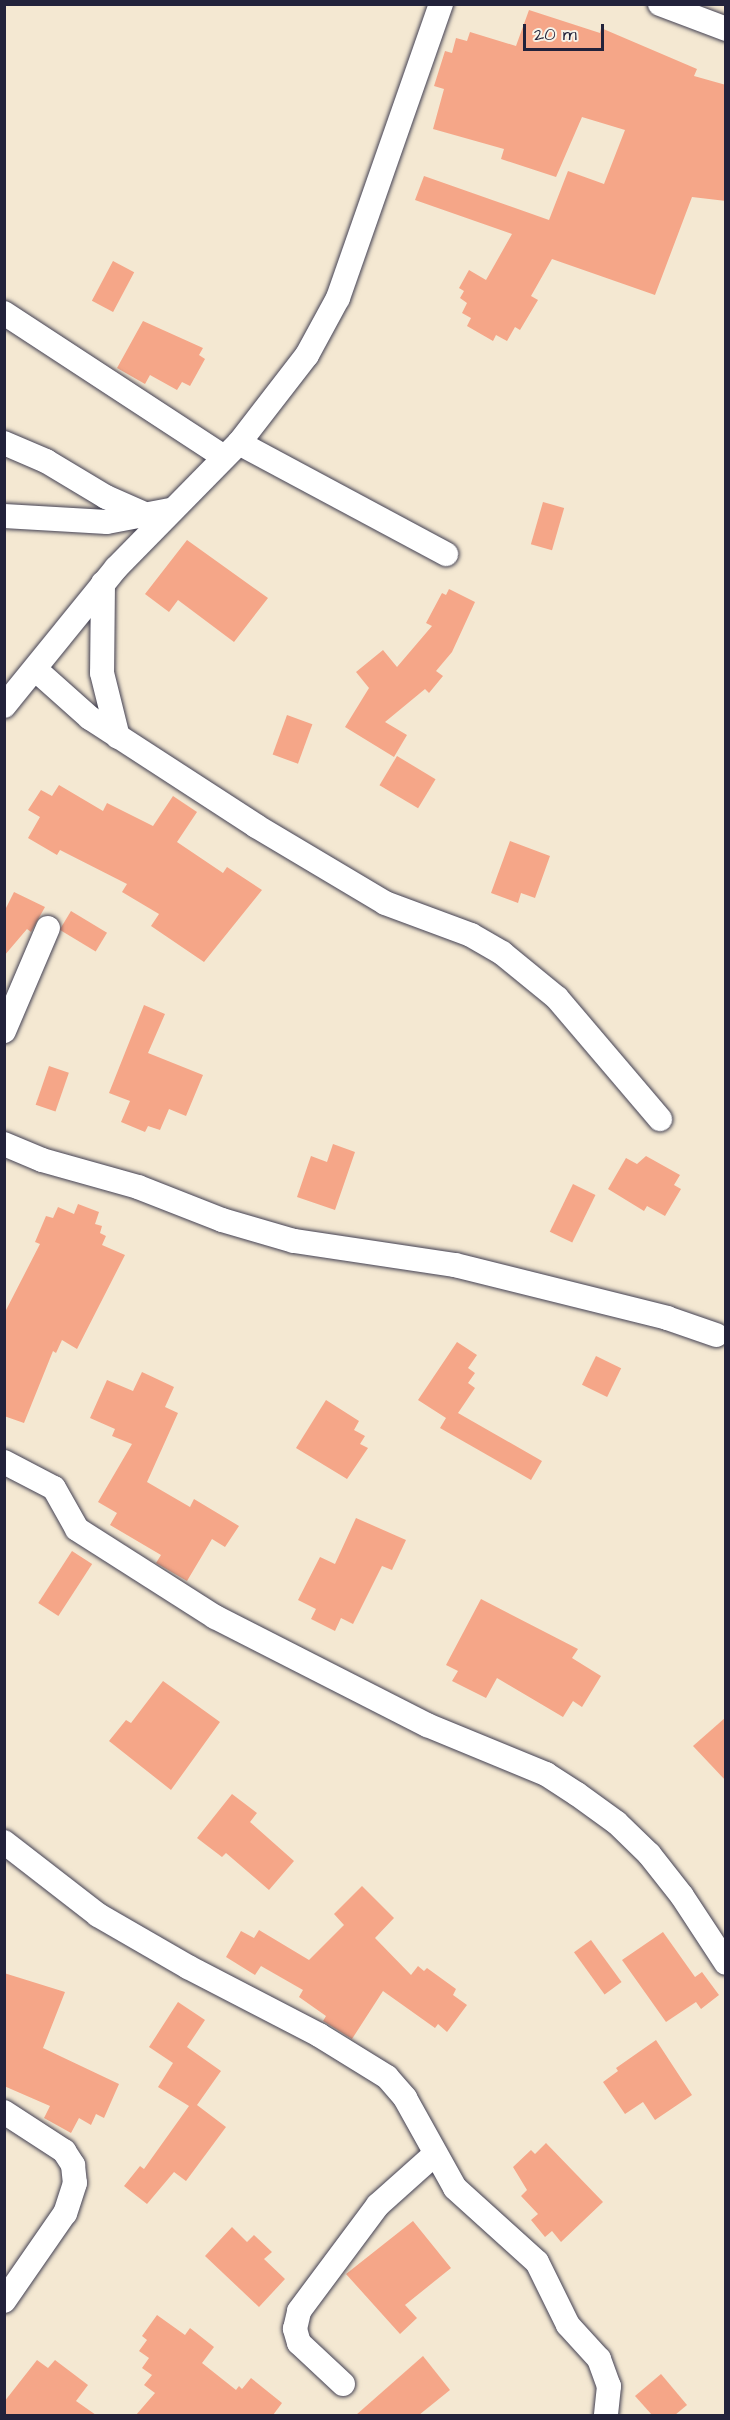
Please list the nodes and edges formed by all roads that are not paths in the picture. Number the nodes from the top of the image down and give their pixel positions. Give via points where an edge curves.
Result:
1 (441, 4) edge
2 (660, 4) edge
3 (726, 29) edge
4 (4, 313) edge
5 (4, 443) edge
6 (231, 450) junction
7 (159, 513) junction
8 (4, 516) edge
9 (446, 554) dead end
10 (103, 584) junction
11 (35, 669) junction
12 (4, 706) edge
13 (118, 737) junction
14 (48, 927) dead end
15 (4, 1031) edge
16 (660, 1119) dead end
17 (4, 1144) edge
18 (716, 1335) dead end
19 (4, 1462) edge
20 (4, 1842) edge
21 (726, 1963) edge
22 (4, 2112) edge
23 (435, 2154) junction
24 (4, 2301) edge
25 (343, 2384) dead end
26 (606, 2415) edge

1 - 6 street via 338,297 307,355
2 - 3 street
4 - 6 street
5 - 7 street
6 - 7 street
6 - 9 street
7 - 8 street via 69,522
7 - 10 street
10 - 11 street
10 - 13 street via 102,673
11 - 12 street
11 - 13 street via 90,718
13 - 16 street via 385,903 471,935 502,953 557,998
14 - 15 street
17 - 18 street via 42,1160 138,1187 222,1220 294,1241 455,1265 667,1318
19 - 21 street via 61,1494 69,1521 77,1529 215,1617 427,1725 546,1774 577,1794 649,1854
20 - 23 street via 98,1914 188,1967 319,2035 387,2077 405,2098
22 - 24 street via 64,2151 73,2165 75,2183 65,2213
23 - 25 street via 378,2205 299,2311 295,2329 299,2343
23 - 26 street via 470,2206 537,2262 568,2325 599,2359 609,2386

